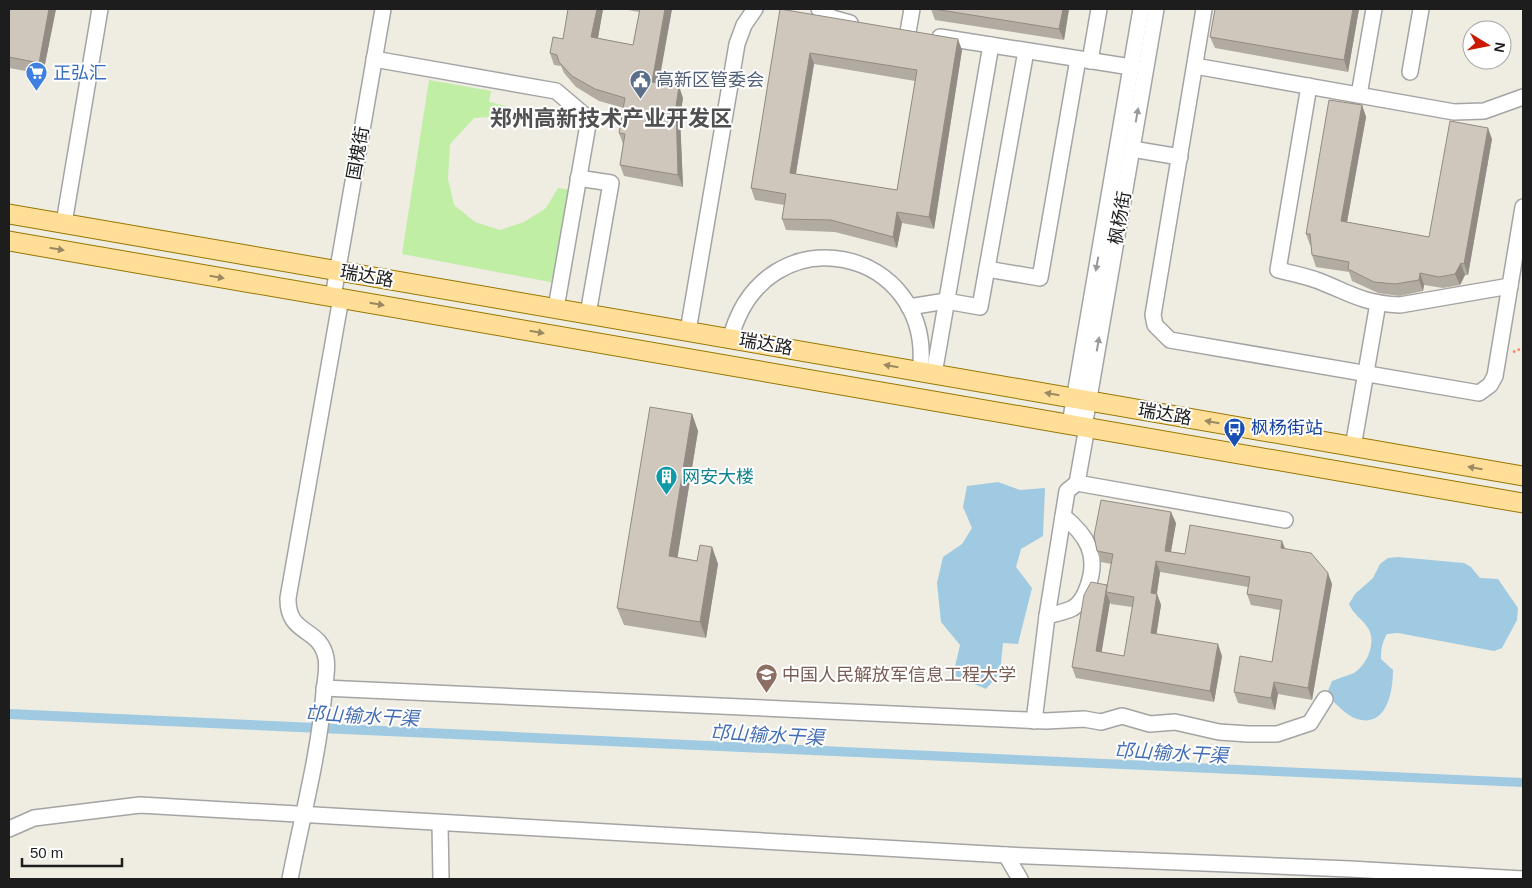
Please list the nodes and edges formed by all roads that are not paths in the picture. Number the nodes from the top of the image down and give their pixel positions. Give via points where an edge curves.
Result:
1 (100, 9) edge
2 (383, 9) edge
3 (755, 9) edge
4 (819, 9) edge
5 (912, 9) edge
6 (1099, 9) edge
7 (1141, 9) edge
8 (1156, 9) edge
9 (1204, 9) edge
10 (1374, 9) edge
11 (1421, 9) edge
12 (864, 26) edge
13 (891, 30) edge
14 (908, 32) junction
15 (991, 45) junction
16 (1026, 51) junction
17 (374, 59) junction
18 (1084, 60) junction
19 (1195, 66) junction
20 (1131, 67) junction
21 (1410, 72) dead end
22 (1309, 86) junction
23 (1358, 95) junction
24 (1523, 97) edge
25 (1132, 149) junction
26 (1180, 157) junction
27 (578, 178) junction
28 (1523, 207) edge
29 (9, 214) edge
30 (64, 223) junction
31 (9, 241) edge
32 (987, 269) junction
33 (338, 270) junction
34 (1510, 286) junction
35 (337, 297) junction
36 (946, 301) junction
37 (1378, 303) junction
38 (909, 307) junction
39 (556, 308) junction
40 (588, 314) junction
41 (688, 331) junction
42 (730, 339) junction
43 (924, 373) junction
44 (1366, 374) junction
45 (1081, 399) junction
46 (1080, 426) junction
47 (1353, 447) junction
48 (1523, 476) edge
49 (1077, 483) junction
50 (1523, 503) edge
51 (1063, 516) junction
52 (1285, 520) dead end
53 (1047, 616) junction
54 (324, 688) junction
55 (1325, 699) dead end
56 (1034, 721) junction
57 (303, 816) junction
58 (440, 824) junction
59 (9, 829) edge
60 (1006, 855) junction
61 (1350, 874) edge
62 (290, 879) edge
63 (441, 879) edge
64 (1020, 879) edge
65 (1523, 879) edge

1 - 30 street
2 - 17 street, 国槐街
3 - 41 street via 744,25 735,53
4 - 12 street via 832,18
5 - 14 street
6 - 18 street
7 - 20 street, 枫杨街
25 -> 8 street, 枫杨街
9 - 19 street
10 - 23 street
11 - 21 street
13 - 14 street
14 - 15 street
15 - 16 street
15 - 36 street
16 - 18 street
16 - 32 street
17 - 27 street via 556,91 589,119
17 - 33 street, 国槐街
18 - 20 street
18 - 32 street via 1040,278
19 - 22 street
19 - 26 street
20 -> 45 street, 枫杨街
22 - 23 street
22 - 37 street via 1278,270 1311,278 1360,299
23 - 24 street via 1470,113
25 - 26 street
45 -> 25 street, 枫杨街
26 - 44 street via 1153,314 1162,334 1170,340
27 - 39 street
27 - 40 street via 611,183
28 - 34 street
29 - 30 main road, 瑞达路
30 - 33 main road, 瑞达路
31 -> 35 main road, 瑞达路
32 - 36 street via 980,307
33 - 35 street, 国槐街
33 - 39 main road, 瑞达路
34 - 37 street via 1400,305
34 - 44 street via 1495,376 1479,394
35 -> 46 main road, 瑞达路
35 - 54 street, 国槐街 via 288,598 288,612 294,623 320,642 327,658
36 - 38 street
36 - 43 street
37 - 44 street
38 - 42 street via 885,279 862,265 834,258 806,260 779,270 756,287 739,311
38 - 43 street via 921,343
39 - 40 main road, 瑞达路
40 - 41 main road, 瑞达路
41 - 42 main road, 瑞达路
43 -> 42 main road, 瑞达路
45 -> 43 main road, 瑞达路
44 - 47 street
45 - 46 street, 枫杨街
47 -> 45 main road, 瑞达路
46 - 49 street, 枫杨街
46 - 50 main road, 瑞达路
48 -> 47 main road, 瑞达路
49 - 51 street via 1067,491
49 - 52 street
51 - 53 street
51 - 53 street via 1076,526 1088,544 1093,564 1091,577 1081,601 1072,608
53 - 56 street
54 - 56 street
54 - 57 street, 国槐街 via 323,710
55 - 56 street via 1310,723 1277,734 1219,732 1175,722 1150,724 1122,716 1101,722 1084,719
57 - 58 street
57 - 59 street via 140,805 34,818
57 - 62 street, 国槐街
58 - 60 street
58 - 63 street
60 - 61 street
60 - 64 street
61 - 65 street

